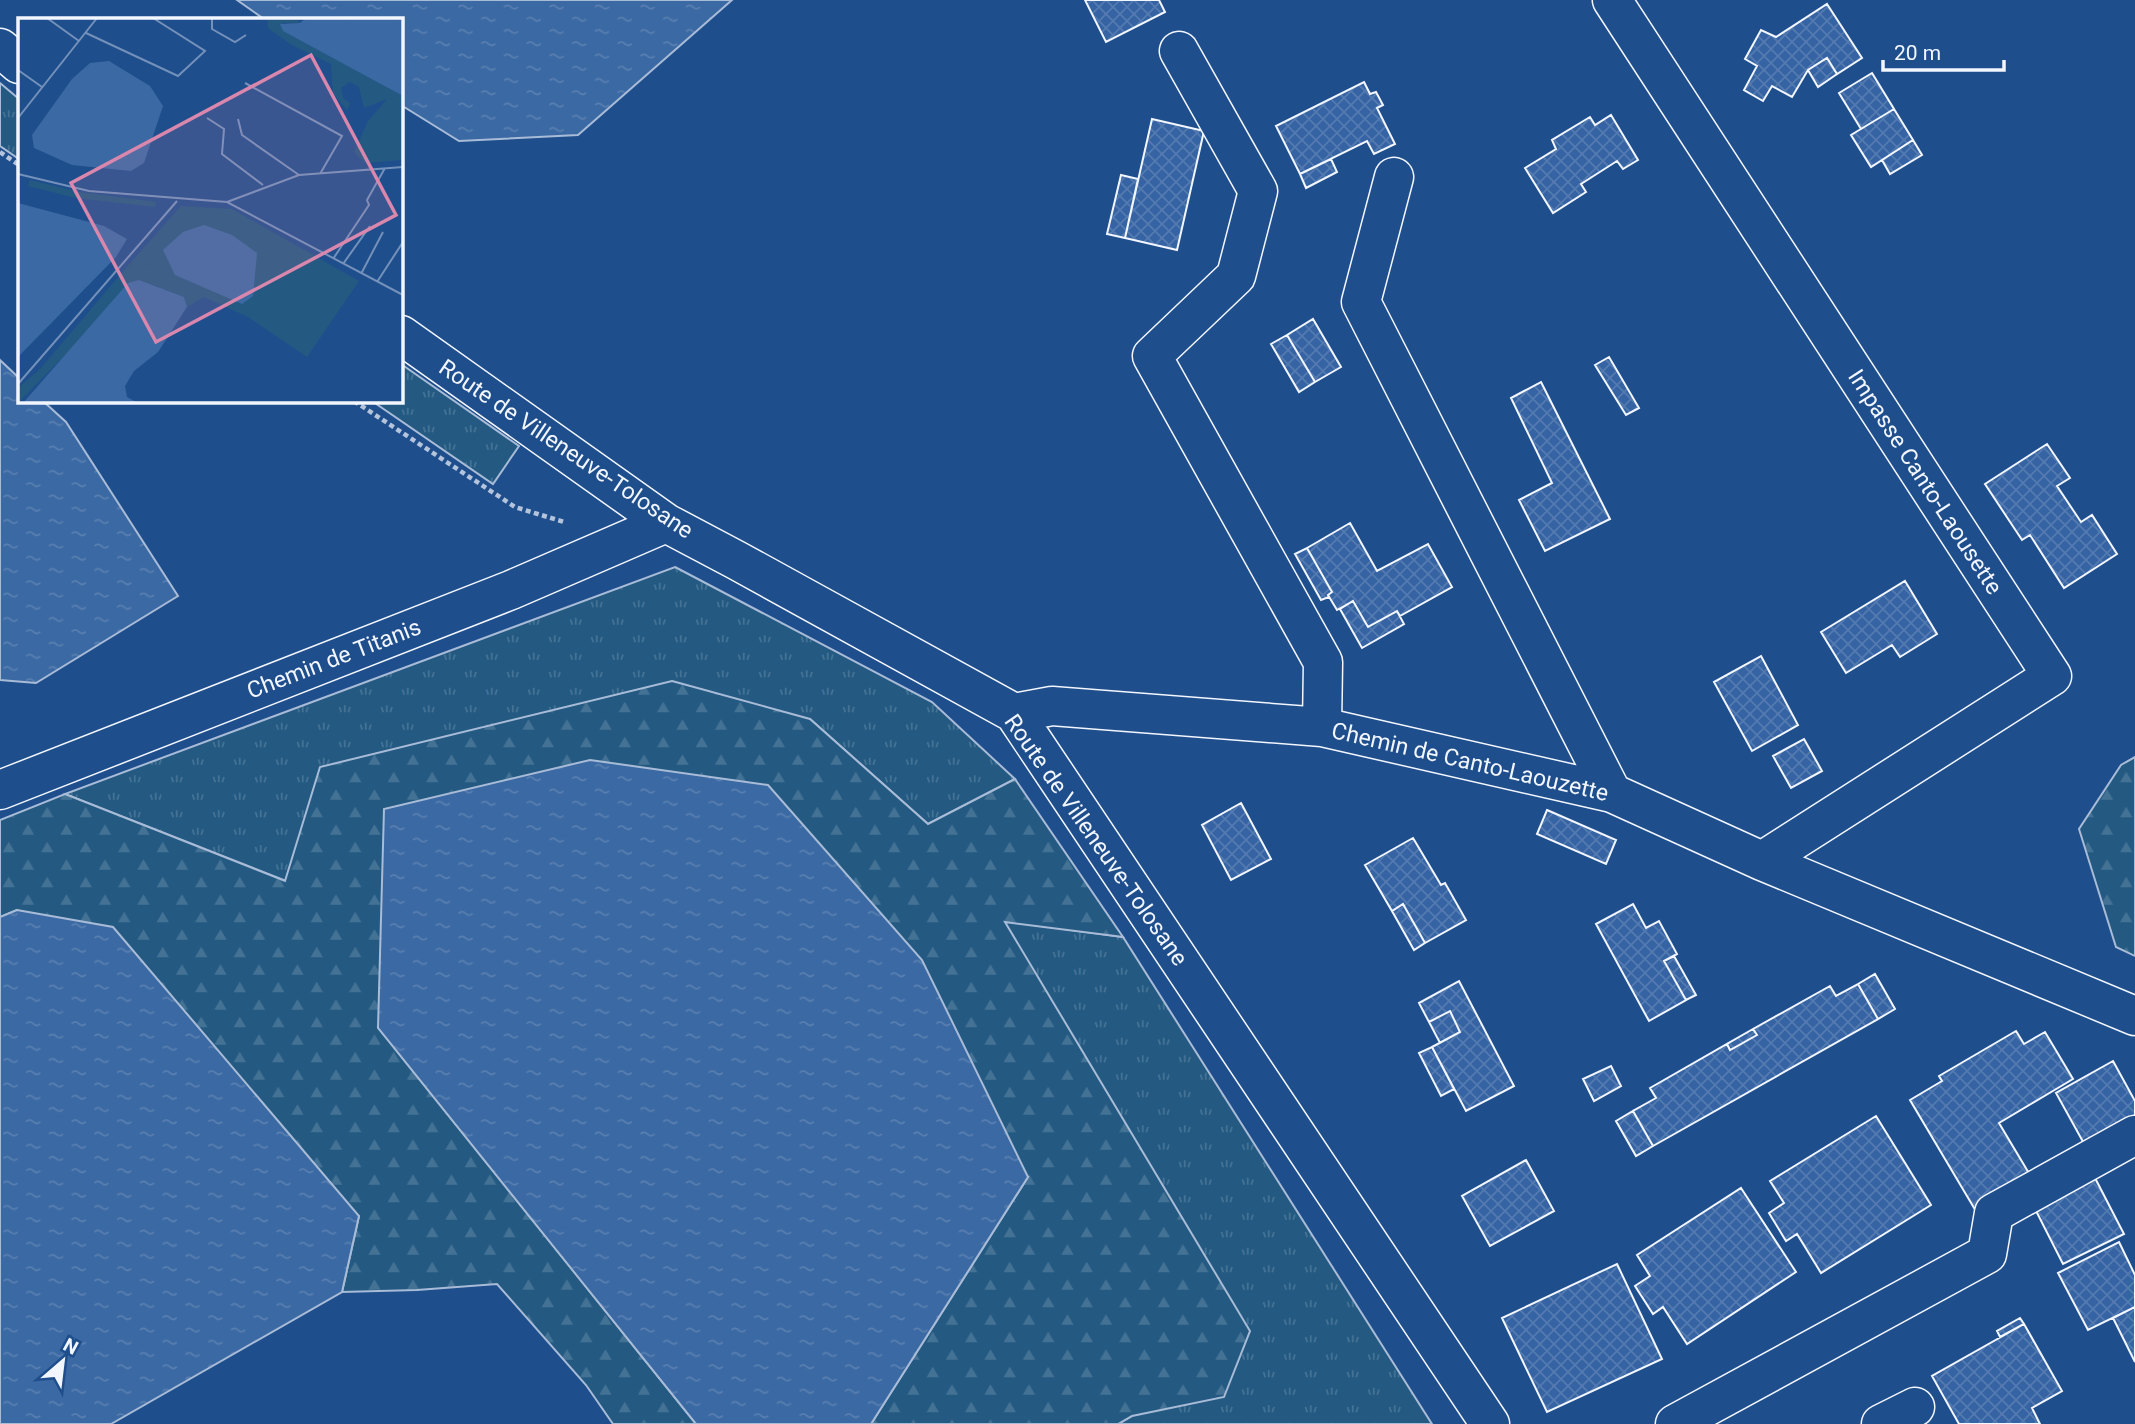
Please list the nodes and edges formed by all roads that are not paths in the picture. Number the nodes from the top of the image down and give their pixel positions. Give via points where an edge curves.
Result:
1 (1612, 0) edge
2 (0, 48) edge
3 (1179, 51) dead end
4 (18, 63) edge
5 (1394, 177) dead end
6 (402, 336) edge
7 (666, 523) junction
8 (1014, 713) junction
9 (1322, 727) junction
10 (0, 790) edge
11 (1612, 793) junction
12 (1762, 861) junction
13 (2135, 1016) edge
14 (2135, 1135) edge
15 (1914, 1408) dead end
16 (1490, 1424) edge
17 (1675, 1424) edge
18 (1881, 1424) edge

1 - 12 street, Impasse Canto-Laousette via 2052,677
2 - 4 street
3 - 9 street via 1258,191 1236,276 1152,356 1322,662
5 - 11 street via 1361,302
6 - 7 street, Route de Villeneuve-Tolosane
7 - 8 street, Route de Villeneuve-Tolosane
7 - 10 street, Chemin de Titanis via 511,590
8 - 9 street, Chemin de Canto-Laouzette via 1052,706
8 - 16 street, Route de Villeneuve-Tolosane
9 - 11 street, Chemin de Canto-Laouzette
11 - 12 street, Chemin de Canto-Laouzette
12 - 13 street, Chemin de Canto-Laouzette
14 - 17 street via 1994,1213 1987,1254
15 - 18 street

